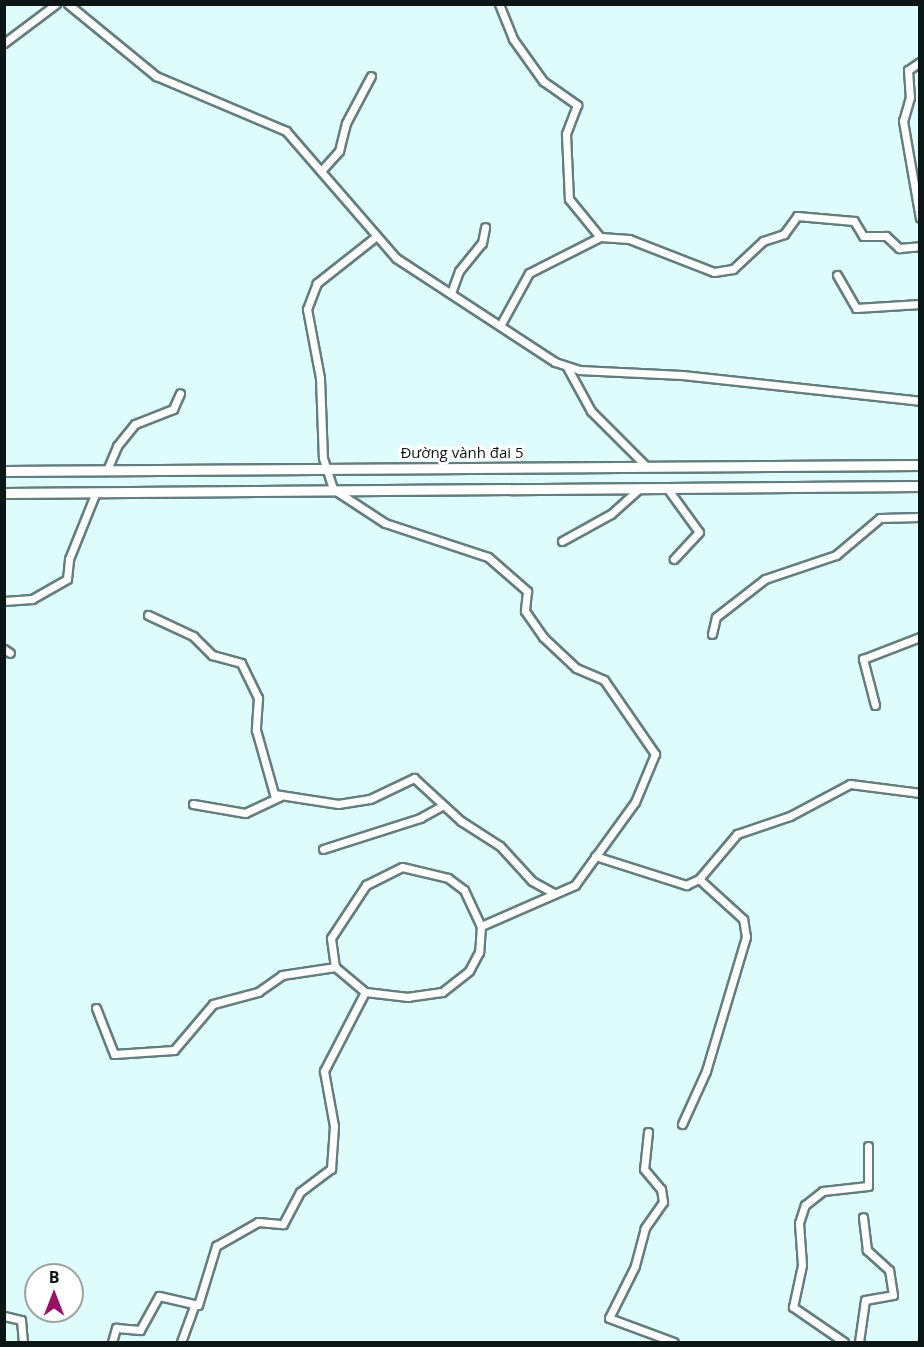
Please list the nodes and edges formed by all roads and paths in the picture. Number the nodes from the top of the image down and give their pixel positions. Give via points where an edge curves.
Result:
1 (56, 4) edge
2 (68, 4) edge
3 (499, 4) edge
4 (4, 43) edge
5 (920, 62) edge
6 (371, 76) dead end
7 (321, 171) junction
8 (920, 218) edge
9 (485, 227) dead end
10 (600, 237) junction
11 (374, 238) junction
12 (920, 246) edge
13 (837, 275) dead end
14 (451, 293) junction
15 (920, 304) edge
16 (501, 324) junction
17 (567, 367) junction
18 (180, 393) dead end
19 (920, 401) edge
20 (920, 465) edge
21 (647, 466) junction
22 (326, 469) junction
23 (107, 470) junction
24 (4, 471) edge
25 (920, 486) edge
26 (667, 488) junction
27 (639, 489) junction
28 (335, 491) junction
29 (96, 492) junction
30 (4, 493) edge
31 (920, 517) edge
32 (562, 541) dead end
33 (674, 559) dead end
34 (4, 601) edge
35 (148, 615) dead end
36 (712, 634) dead end
37 (920, 637) edge
38 (875, 705) dead end
39 (920, 794) edge
40 (280, 797) junction
41 (194, 804) dead end
42 (443, 805) junction
43 (322, 849) dead end
44 (595, 856) junction
45 (699, 879) junction
46 (555, 894) junction
47 (481, 926) junction
48 (334, 967) junction
49 (365, 992) junction
50 (96, 1008) dead end
51 (682, 1124) dead end
52 (648, 1132) dead end
53 (868, 1146) dead end
54 (863, 1217) dead end
55 (194, 1307) junction
56 (4, 1316) edge
57 (23, 1342) edge
58 (112, 1342) edge
59 (181, 1342) edge
60 (674, 1342) edge
61 (844, 1342) edge
62 (860, 1342) edge

1 - 4 street
2 - 7 street via 156,76 286,131
3 - 10 street via 513,39 543,81 577,105 566,134 569,199
5 - 8 street via 908,70 910,97 903,121
6 - 7 street via 346,123 339,151
7 - 11 street
9 - 14 street via 482,243 459,271
10 - 12 street via 629,238 714,272 734,269 763,241 784,234 797,216 854,221 863,236 886,236 899,248
10 - 16 street via 529,273
11 - 14 street
11 - 22 street via 317,283 307,309 320,378
13 - 15 street via 856,308
14 - 16 street
16 - 17 street
17 - 19 street
17 - 21 street via 591,411
18 - 23 street via 173,410 135,424 117,446
20 - 21 main road, Đường vành đai 5
21 - 22 main road, Đường vành đai 5
22 - 23 main road, Đường vành đai 5
22 - 28 street
23 - 24 main road, Đường vành đai 5
25 - 26 main road
26 - 27 main road
26 - 33 street via 699,532
27 - 28 main road
27 - 32 street via 611,514
28 - 29 main road
28 - 44 street via 385,523 488,556 527,591 525,611 546,640 576,668 604,680 634,717 655,759 635,802
29 - 30 main road
29 - 34 street via 69,559 67,579 32,599
31 - 36 street via 880,518 830,558 765,579 716,617
35 - 40 street via 193,636 212,655 241,663 258,698 256,730 262,762
37 - 38 street via 863,659
39 - 45 street via 850,784 790,816 737,834
40 - 41 street via 245,813
40 - 42 street via 338,804 370,799 414,778
42 - 43 street via 420,819
42 - 46 street
44 - 45 street via 677,884
44 - 46 street via 575,885
45 - 51 street via 743,919 746,937 706,1071
46 - 47 street
47 - 48 street via 456,883 402,867 366,885 337,923 331,938
47 - 49 street via 476,963 442,992 408,997
48 - 49 street
48 - 50 street via 282,975 258,992 213,1004 180,1047 163,1052 114,1054
49 - 55 street via 324,1071 334,1126 331,1169 300,1192 283,1224 258,1222 216,1246 204,1292
52 - 60 street via 644,1169 661,1189 663,1202 645,1228 609,1318
53 - 61 street via 868,1185 823,1191 805,1205 799,1223 802,1261 793,1307
54 - 62 street via 867,1250 889,1270 893,1295 865,1300
55 - 58 street via 159,1296 140,1330 116,1328
55 - 59 street
56 - 57 street via 21,1320

